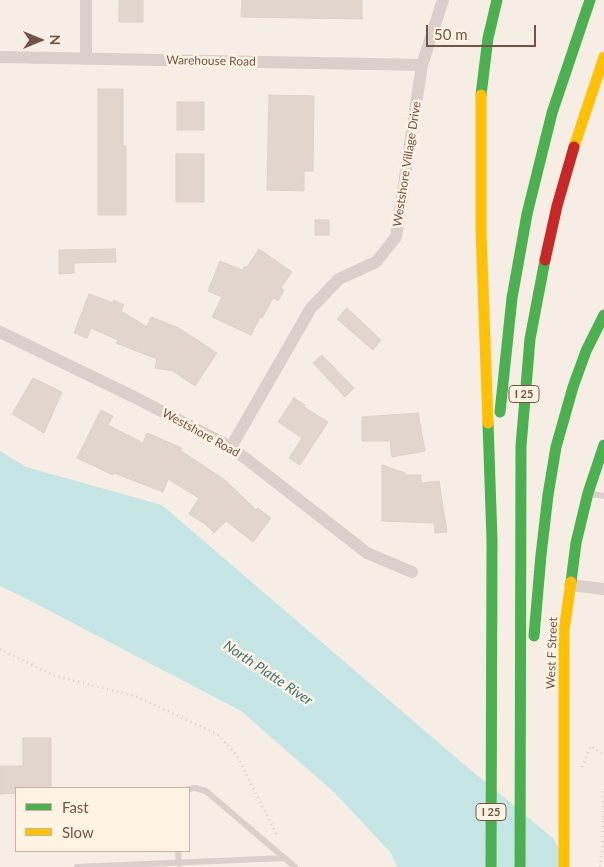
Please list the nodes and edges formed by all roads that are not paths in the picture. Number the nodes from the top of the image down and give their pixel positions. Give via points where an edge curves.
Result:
1 (86, 0) edge
2 (443, 0) edge
3 (498, 0) edge
4 (590, 0) edge
5 (604, 56) edge
6 (0, 57) edge
7 (86, 58) junction
8 (422, 65) junction
9 (604, 315) edge
10 (0, 332) edge
11 (604, 445) edge
12 (231, 447) junction
13 (588, 494) junction
14 (604, 496) edge
15 (492, 540) junction
16 (412, 572) dead end
17 (570, 585) junction
18 (604, 589) edge
19 (521, 742) junction
20 (190, 788) edge
21 (178, 852) edge
22 (285, 858) junction
23 (179, 864) junction
24 (233, 864) edge
25 (191, 865) edge
26 (76, 867) edge
27 (92, 867) edge
28 (295, 867) edge
29 (491, 867) edge
30 (520, 867) edge
31 (564, 867) edge

1 - 7 street
2 - 8 street, Westshore Village Drive
3 - 15 main road via 488,38 481,103 481,231
4 - 15 main road, I 25 via 552,113 523,233 501,396
5 - 19 main road, I 25 via 580,124 557,206 530,339 521,446
6 - 7 street, Warehouse Road
7 - 8 street, Warehouse Road
8 - 12 street, Westshore Village Drive via 396,238 376,262 339,279 311,308
9 - 19 main road via 586,351 556,447
10 - 12 street, Westshore Road
11 - 13 main road, West F Street
12 - 16 street, Westshore Road via 367,554
13 - 14 lane
13 - 17 main road, West F Street
15 - 29 main road, I 25
17 - 18 street
17 - 31 main road, West F Street via 564,631
19 - 30 main road, I 25
20 - 22 lane via 206,791
21 - 23 lane
22 - 24 lane
22 - 28 lane
23 - 25 lane
23 - 27 lane
24 - 25 lane
26 - 27 lane

